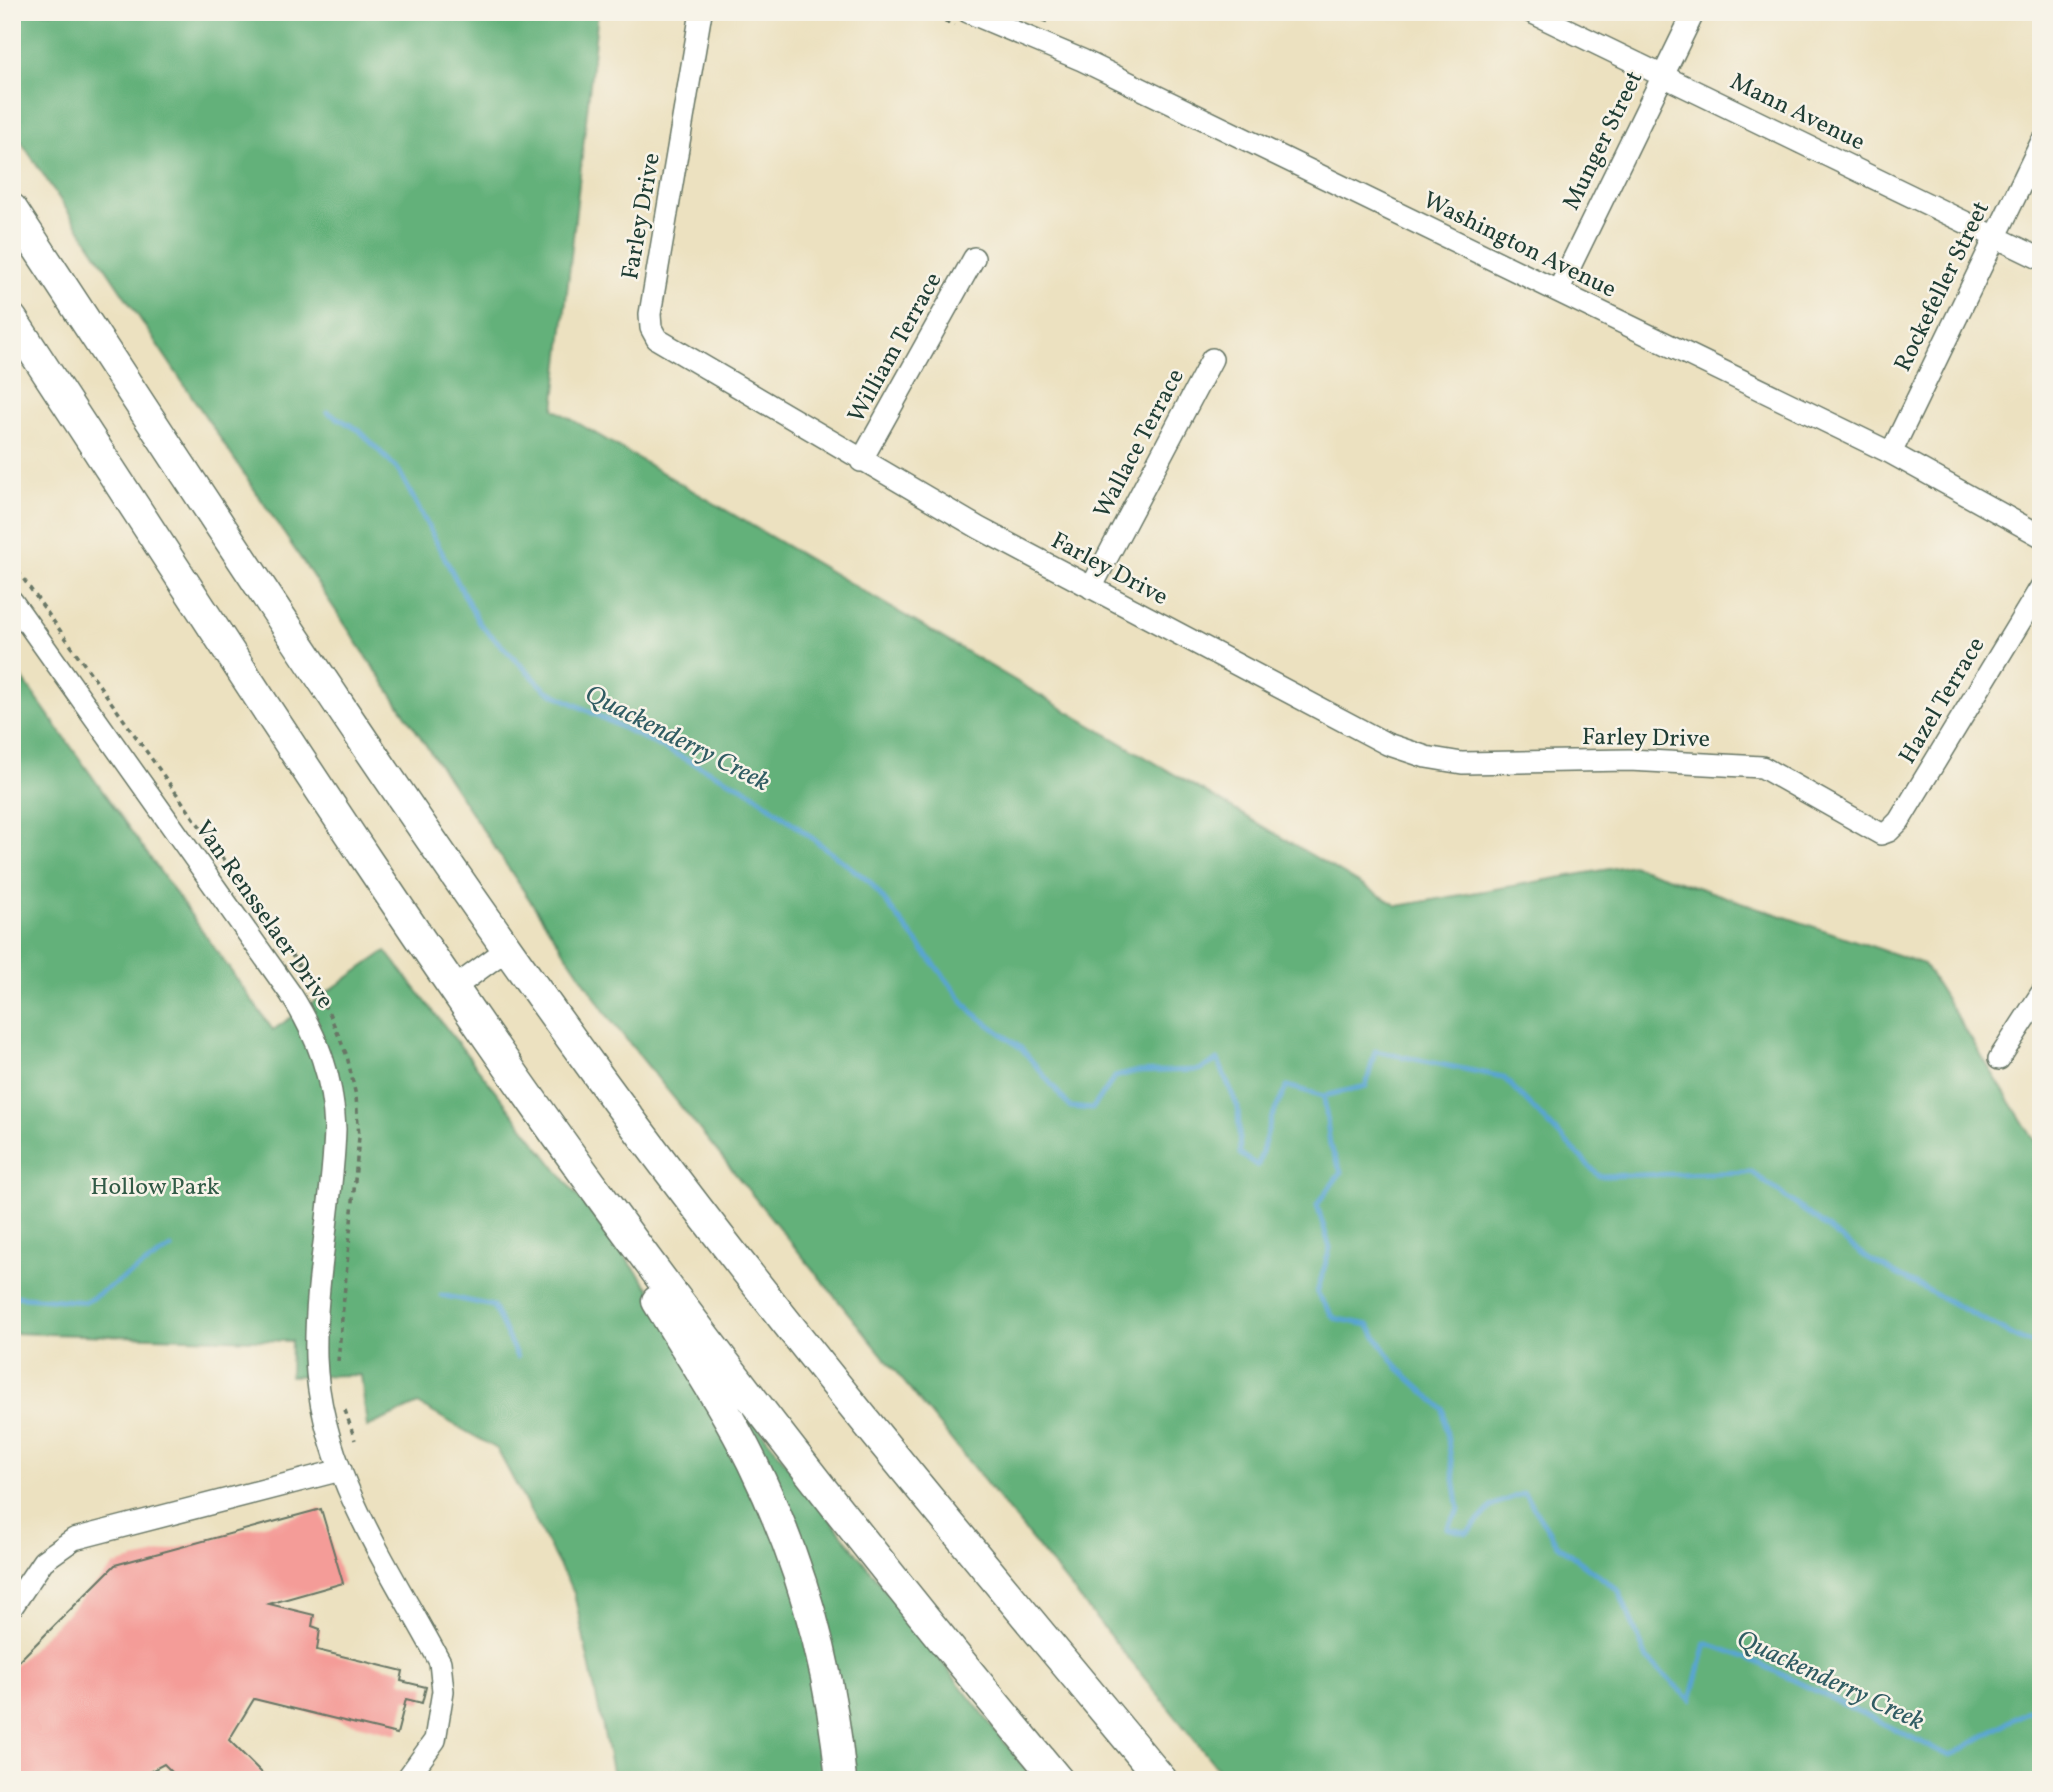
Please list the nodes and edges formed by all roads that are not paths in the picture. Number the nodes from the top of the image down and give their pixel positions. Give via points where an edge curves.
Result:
1 (701, 12) edge
2 (968, 12) edge
3 (1531, 12) edge
4 (1693, 12) edge
5 (1662, 75) junction
6 (2041, 143) edge
7 (12, 209) edge
8 (1994, 235) junction
9 (974, 258) dead end
10 (2041, 259) edge
11 (1558, 291) junction
12 (12, 319) edge
13 (1212, 359) dead end
14 (1891, 453) junction
15 (861, 461) junction
16 (2041, 536) edge
17 (2041, 587) edge
18 (1091, 588) junction
19 (12, 601) edge
20 (1881, 834) joint
21 (507, 949) junction
22 (455, 987) junction
23 (2041, 994) edge
24 (1999, 1059) dead end
25 (558, 1136) junction
26 (341, 1469) junction
27 (12, 1607) edge
28 (406, 1780) edge
29 (841, 1780) edge
30 (1058, 1780) edge
31 (1162, 1780) edge

1 - 15 street, Farley Drive via 650,314 652,328 657,339
2 - 11 street, Washington Avenue via 1082,60
3 - 5 street, Mann Avenue
4 - 5 street, Munger Street
5 - 8 street, Mann Avenue
5 - 11 street, Munger Street
6 - 8 street, Rockefeller Street
7 - 21 highway via 298,643
8 - 10 street, Mann Avenue
8 - 14 street, Rockefeller Street
9 - 15 street, William Terrace
11 - 14 street, Washington Avenue
12 - 22 highway
13 - 18 street, Wallace Terrace
14 - 16 street, Washington Avenue
15 - 18 street, Farley Drive
17 - 20 street, Hazel Terrace via 1899,821
18 - 20 street, Farley Drive via 1387,744 1426,757 1462,763 1629,760 1762,767
19 - 26 street, Van Rensselaer Drive via 290,993 323,1054 335,1129 316,1360 324,1415
21 - 22 street
21 - 31 highway via 780,1314
22 - 25 highway
23 - 24 street
25 - 29 highway via 728,1419 773,1506 796,1563 821,1649
25 - 30 highway via 852,1528
26 - 27 street via 74,1539 43,1561
26 - 28 street, Van Rensselaer Drive via 348,1492 440,1662 443,1691 435,1740

